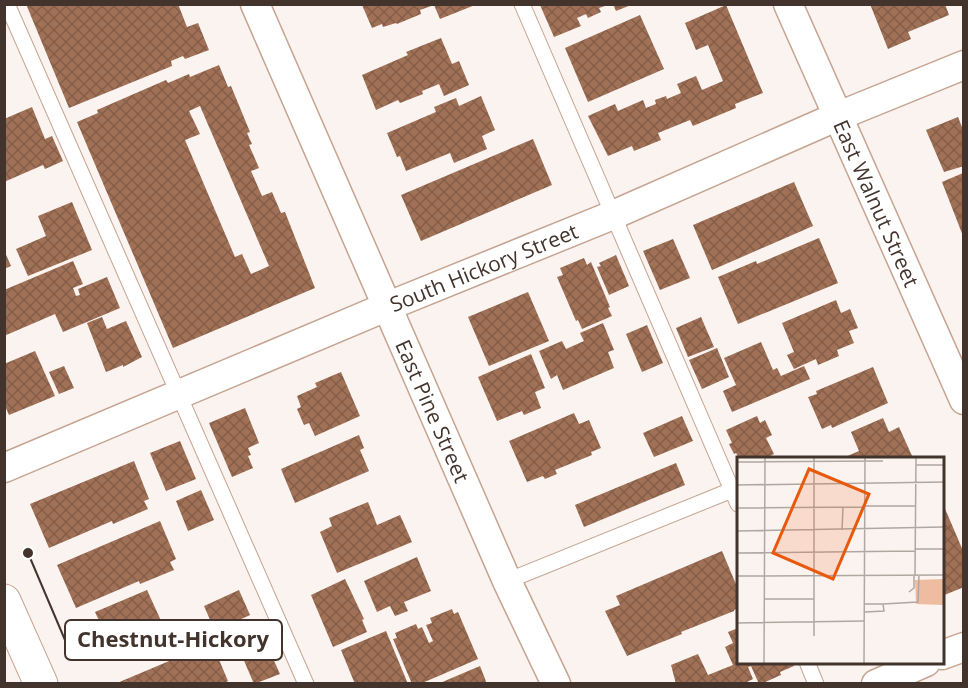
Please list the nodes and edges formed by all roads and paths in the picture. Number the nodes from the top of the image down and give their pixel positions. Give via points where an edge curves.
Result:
1 (7, 4) edge
2 (255, 4) edge
3 (522, 4) edge
4 (788, 4) edge
5 (963, 65) edge
6 (836, 117) junction
7 (613, 215) junction
8 (386, 307) junction
9 (179, 396) junction
10 (963, 400) edge
11 (4, 468) edge
12 (735, 497) edge
13 (507, 581) junction
14 (4, 601) edge
15 (963, 646) edge
16 (944, 654) edge
17 (807, 664) edge
18 (924, 664) edge
19 (41, 684) edge
20 (306, 684) edge
21 (556, 684) edge
22 (816, 684) edge
23 (876, 684) edge

1 - 9 lane
2 - 8 street, East Pine Street
3 - 7 lane
4 - 6 street, East Walnut Street
5 - 6 street, South Hickory Street
6 - 7 street, South Hickory Street
6 - 10 street, East Walnut Street
7 - 8 street, South Hickory Street
7 - 12 lane
8 - 9 street, South Hickory Street
8 - 13 street, East Pine Street
9 - 11 street, South Hickory Street
9 - 20 lane
12 - 13 lane
13 - 21 street, East Pine Street
14 - 19 street
15 - 16 street
17 - 22 lane
18 - 23 street

